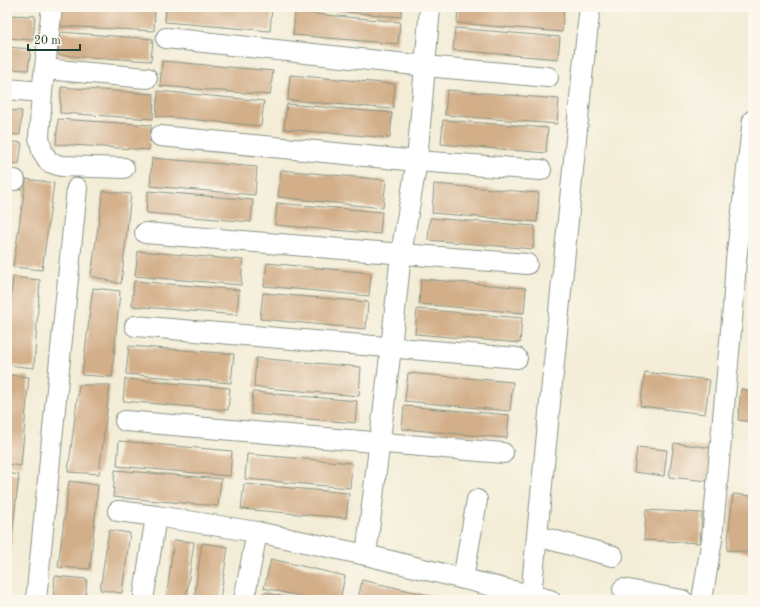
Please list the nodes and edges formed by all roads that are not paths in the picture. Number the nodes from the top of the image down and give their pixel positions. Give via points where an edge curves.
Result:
1 (52, 7) edge
2 (430, 7) edge
3 (590, 7) edge
4 (166, 38) dead end
5 (425, 66) junction
6 (45, 69) junction
7 (548, 77) dead end
8 (147, 78) dead end
9 (7, 89) edge
10 (42, 92) junction
11 (753, 120) edge
12 (160, 136) dead end
13 (417, 161) junction
14 (124, 168) dead end
15 (541, 170) dead end
16 (77, 188) dead end
17 (145, 233) dead end
18 (401, 254) junction
19 (745, 261) edge
20 (527, 264) dead end
21 (135, 326) dead end
22 (391, 348) junction
23 (516, 358) dead end
24 (125, 421) dead end
25 (380, 442) junction
26 (503, 452) dead end
27 (477, 500) dead end
28 (118, 511) dead end
29 (156, 516) junction
30 (257, 532) junction
31 (537, 536) junction
32 (366, 555) junction
33 (613, 556) dead end
34 (463, 579) junction
35 (623, 589) dead end
36 (144, 594) dead end
37 (531, 596) junction
38 (36, 600) edge
39 (244, 600) edge
40 (550, 600) edge
41 (682, 600) edge
42 (702, 600) edge

1 - 6 street
2 - 5 street
3 - 31 street
4 - 5 street
5 - 7 street
5 - 13 street
6 - 8 street
6 - 10 street
9 - 10 street
10 - 14 street via 39,137 42,151 49,162 61,166
11 - 19 street
12 - 13 street
13 - 15 street
13 - 18 street
16 - 38 street
17 - 18 street
18 - 20 street
18 - 22 street
19 - 42 street via 733,308 712,539
21 - 22 street
22 - 23 street
22 - 25 street
24 - 25 street
25 - 26 street
25 - 32 street
27 - 34 street
28 - 29 street
29 - 30 street
29 - 36 street
30 - 32 street
30 - 39 street
31 - 33 street
31 - 37 street
32 - 34 street
34 - 37 street
35 - 41 street
37 - 40 street

